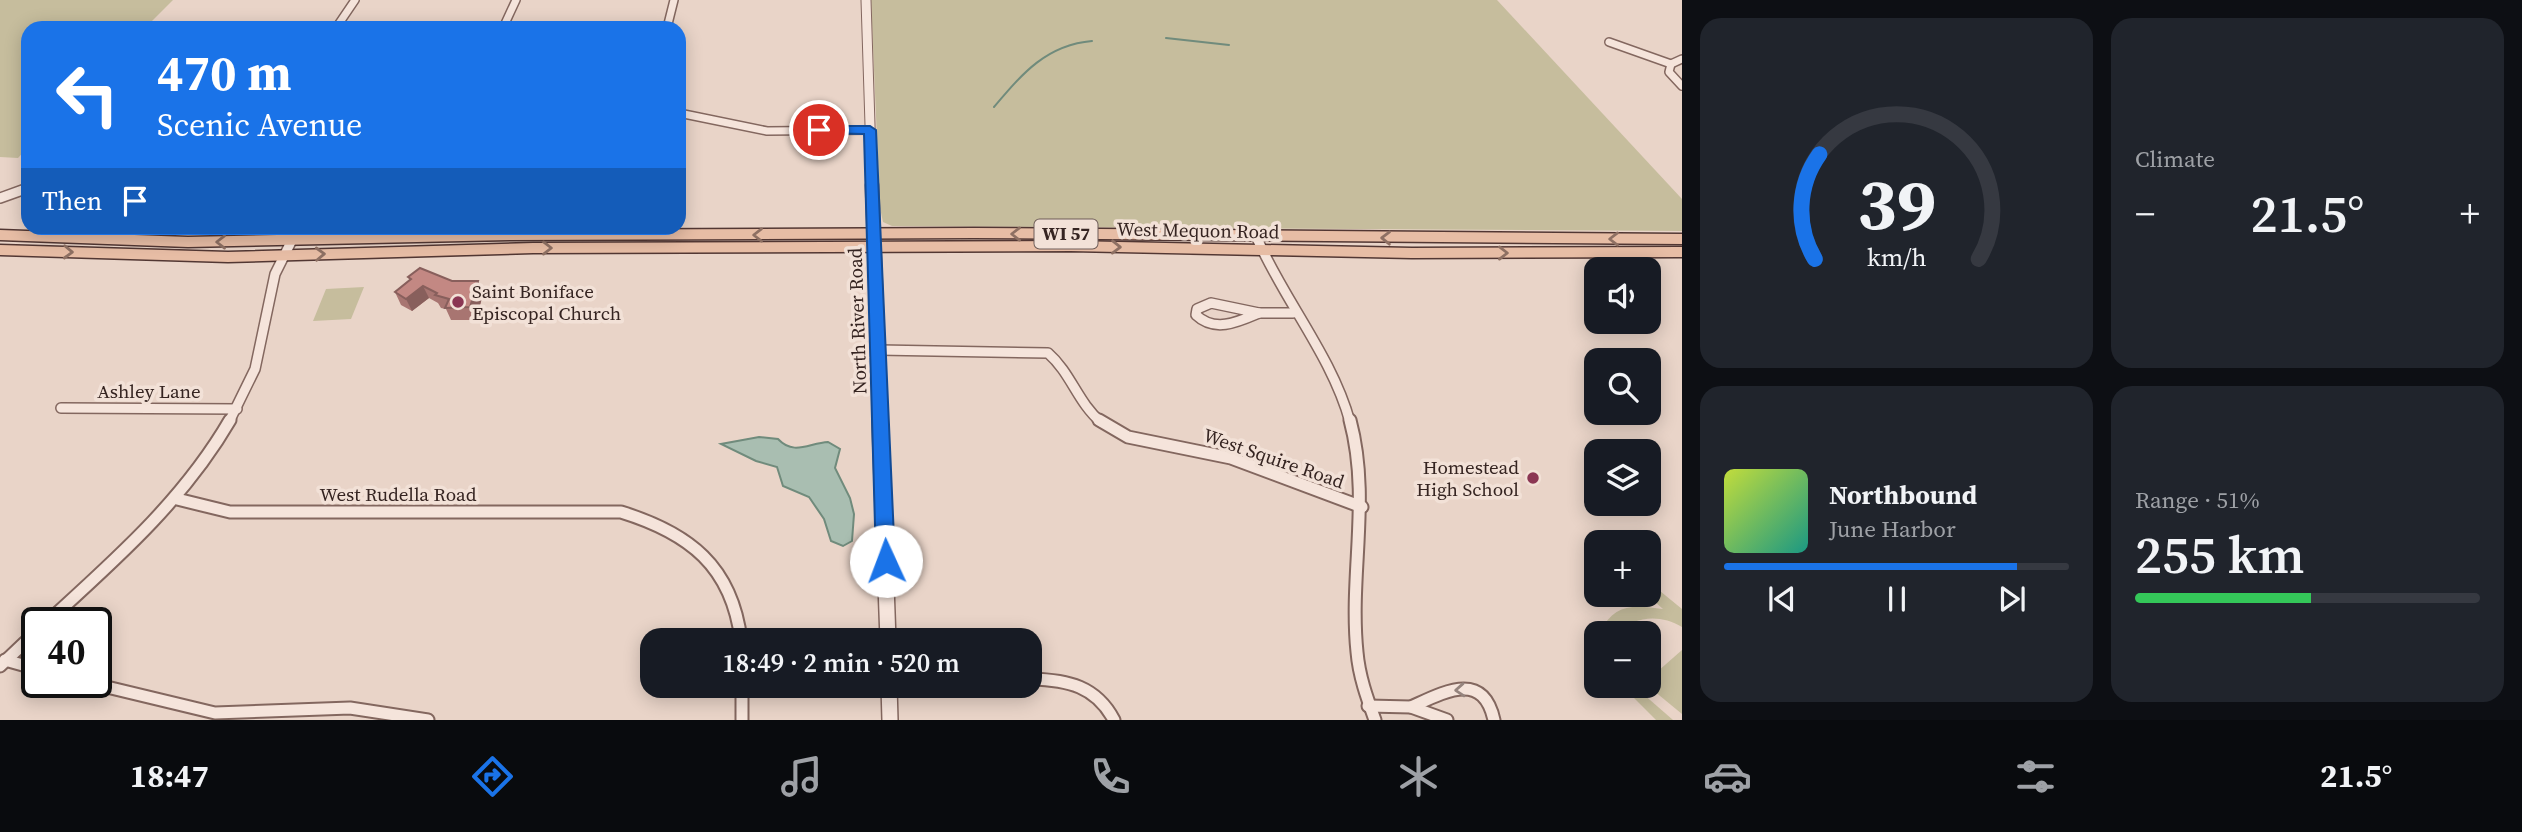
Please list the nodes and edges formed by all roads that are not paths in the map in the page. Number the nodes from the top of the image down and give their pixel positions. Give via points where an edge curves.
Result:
1 (355, 0) edge
2 (516, 0) edge
3 (674, 0) edge
4 (866, 0) edge
5 (341, 21) edge
6 (506, 21) edge
7 (669, 21) edge
8 (1609, 42) dead end
9 (1682, 59) edge
10 (1671, 64) junction
11 (1682, 86) edge
12 (686, 114) edge
13 (870, 130) junction
14 (21, 190) edge
15 (0, 198) edge
16 (0, 235) edge
17 (293, 235) edge
18 (1682, 239) edge
19 (289, 241) junction
20 (876, 241) junction
21 (1259, 243) junction
22 (0, 250) edge
23 (1682, 252) edge
24 (281, 256) junction
25 (1259, 313) junction
26 (1293, 313) junction
27 (879, 350) junction
28 (61, 408) dead end
29 (237, 408) junction
30 (177, 499) junction
31 (1362, 507) junction
32 (64, 607) edge
33 (738, 628) edge
34 (888, 628) edge
35 (21, 646) edge
36 (3, 663) edge
37 (21, 666) edge
38 (1042, 679) edge
39 (112, 688) edge
40 (742, 698) edge
41 (889, 698) edge
42 (1368, 706) junction
43 (1411, 707) junction
44 (382, 715) edge
45 (428, 720) edge
46 (742, 720) edge
47 (890, 720) edge
48 (1114, 720) edge
49 (1375, 720) edge
50 (1447, 720) edge
51 (1494, 720) edge

1 - 5 street
2 - 6 street
3 - 7 street
4 - 13 street, North River Road
8 - 10 street
9 - 10 street
10 - 11 street via 1669,72
12 - 13 street via 767,131
13 - 20 street, North River Road
14 - 15 street
19 -> 16 main road, West Mequon Road / WI 57
17 - 19 street
18 -> 21 main road, West Mequon Road / WI 57
20 -> 19 main road, West Mequon Road / WI 57 via 513,235
19 - 24 street
20 -> 21 main road, West Mequon Road / WI 57 via 1071,246
21 -> 20 main road, West Mequon Road / WI 57 via 974,233 944,240
24 -> 20 main road, West Mequon Road / WI 57 via 514,248 767,248
20 - 27 street, North River Road
21 -> 23 main road, West Mequon Road / WI 57
21 - 26 street
22 -> 24 main road, West Mequon Road / WI 57
24 - 29 street via 270,291 264,341
25 - 25 street via 1213,326 1196,315 1203,304
25 - 26 street
26 - 31 street via 1335,385 1355,437 1363,476
27 - 31 street, West Squire Road via 1048,353 1071,374 1076,393 1098,420 1125,435 1234,459
27 - 34 street, North River Road
28 - 29 street, Ashley Lane
29 - 30 street
30 - 32 street
30 - 33 street, West Rudella Road via 230,512 621,512 652,520 702,552 728,583
31 - 42 street via 1356,646
35 - 36 street
36 - 37 street
38 - 48 street via 1084,685 1105,703
39 - 44 street via 215,713 350,708
40 - 46 street
41 - 47 street
42 - 43 street
42 - 49 street
43 - 50 street
51 -> 43 street via 1485,698 1467,687
44 - 45 street

